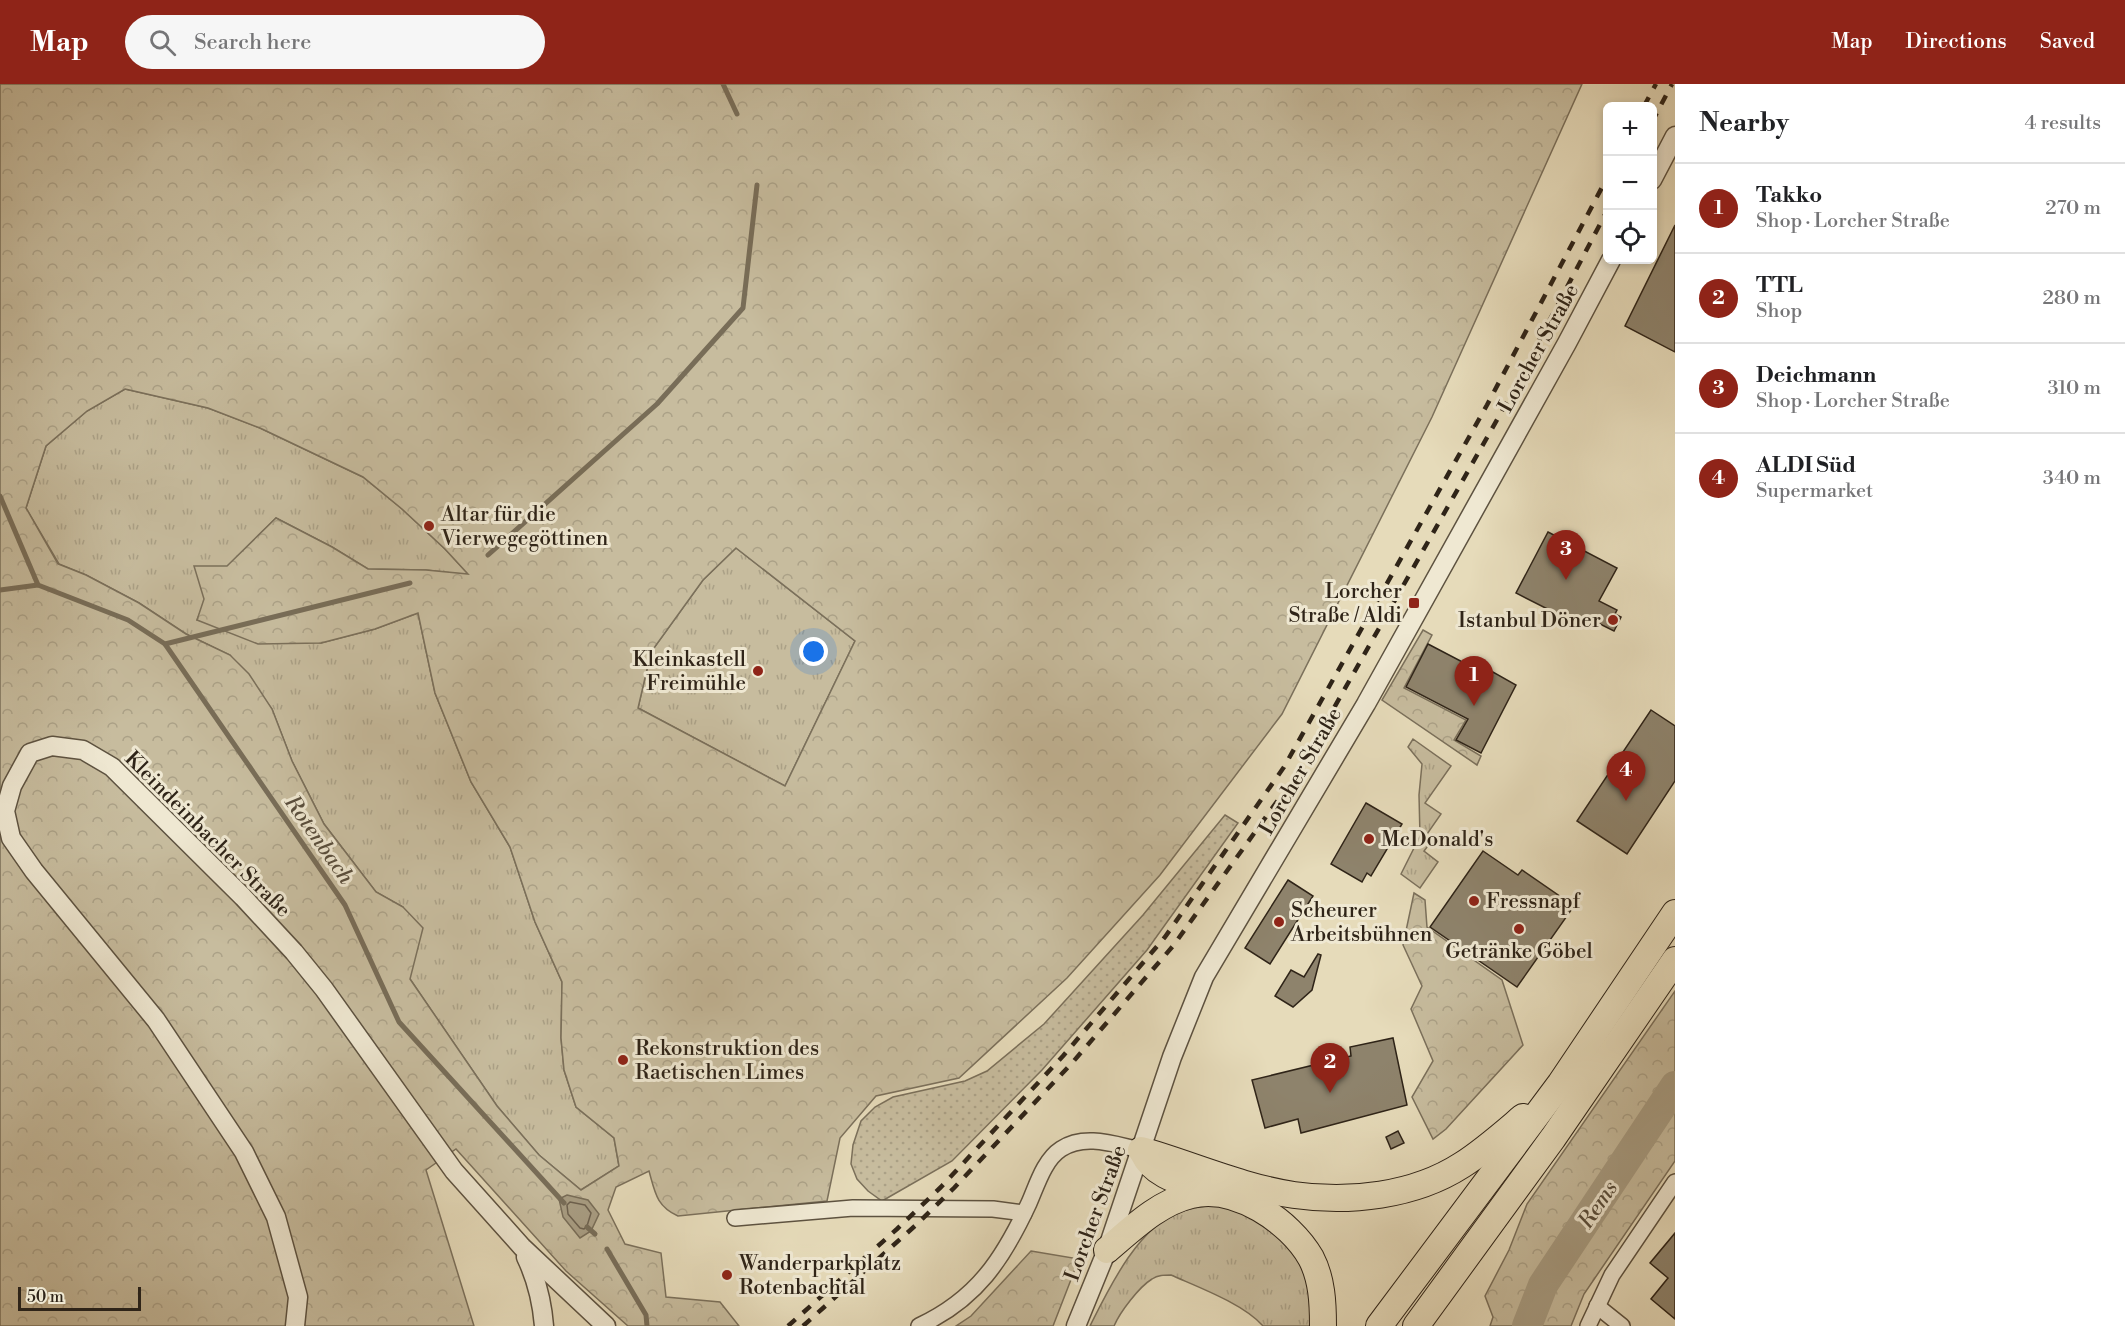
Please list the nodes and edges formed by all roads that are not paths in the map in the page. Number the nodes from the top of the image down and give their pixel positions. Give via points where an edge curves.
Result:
1 (1675, 136) edge
2 (1657, 172) edge
3 (1609, 264) edge
4 (1675, 913) edge
5 (1675, 960) edge
6 (1560, 1084) junction
7 (1141, 1150) junction
8 (1675, 1182) edge
9 (1213, 1193) junction
10 (1024, 1213) junction
11 (735, 1218) dead end
12 (522, 1247) junction
13 (1107, 1250) junction
14 (1597, 1306) junction
15 (595, 1323) edge
16 (295, 1326) edge
17 (544, 1326) edge
18 (919, 1326) edge
19 (1076, 1326) edge
20 (1323, 1326) edge
21 (1379, 1326) edge
22 (1416, 1326) edge
23 (1588, 1326) edge
24 (1622, 1326) edge

1 - 2 street
3 - 7 street, Lorcher Straße via 1366,704 1204,977
4 - 6 highway
5 - 22 highway via 1553,1138
6 - 7 highway via 1461,1166 1423,1183 1376,1195 1293,1195
6 - 21 highway
7 - 9 highway via 1157,1171
7 - 10 street via 1095,1141 1062,1148 1049,1160
7 - 13 street, Lorcher Straße
8 - 14 street via 1612,1275
9 - 13 highway via 1193,1194 1156,1211
9 - 20 highway via 1252,1204 1273,1216 1298,1240 1318,1278
10 - 11 street via 993,1209 853,1208
10 - 18 street via 986,1277 949,1310
12 - 15 street, Kleindeinbacher Straße
12 - 16 street, Kleindeinbacher Straße via 454,1171 324,989 243,897 112,767 83,750 52,746 30,753 12,786 5,811 10,838 156,1020 244,1152 276,1217 298,1297
12 - 17 street via 537,1280
13 - 19 street, Lorcher Straße
14 - 23 street
14 - 24 street

